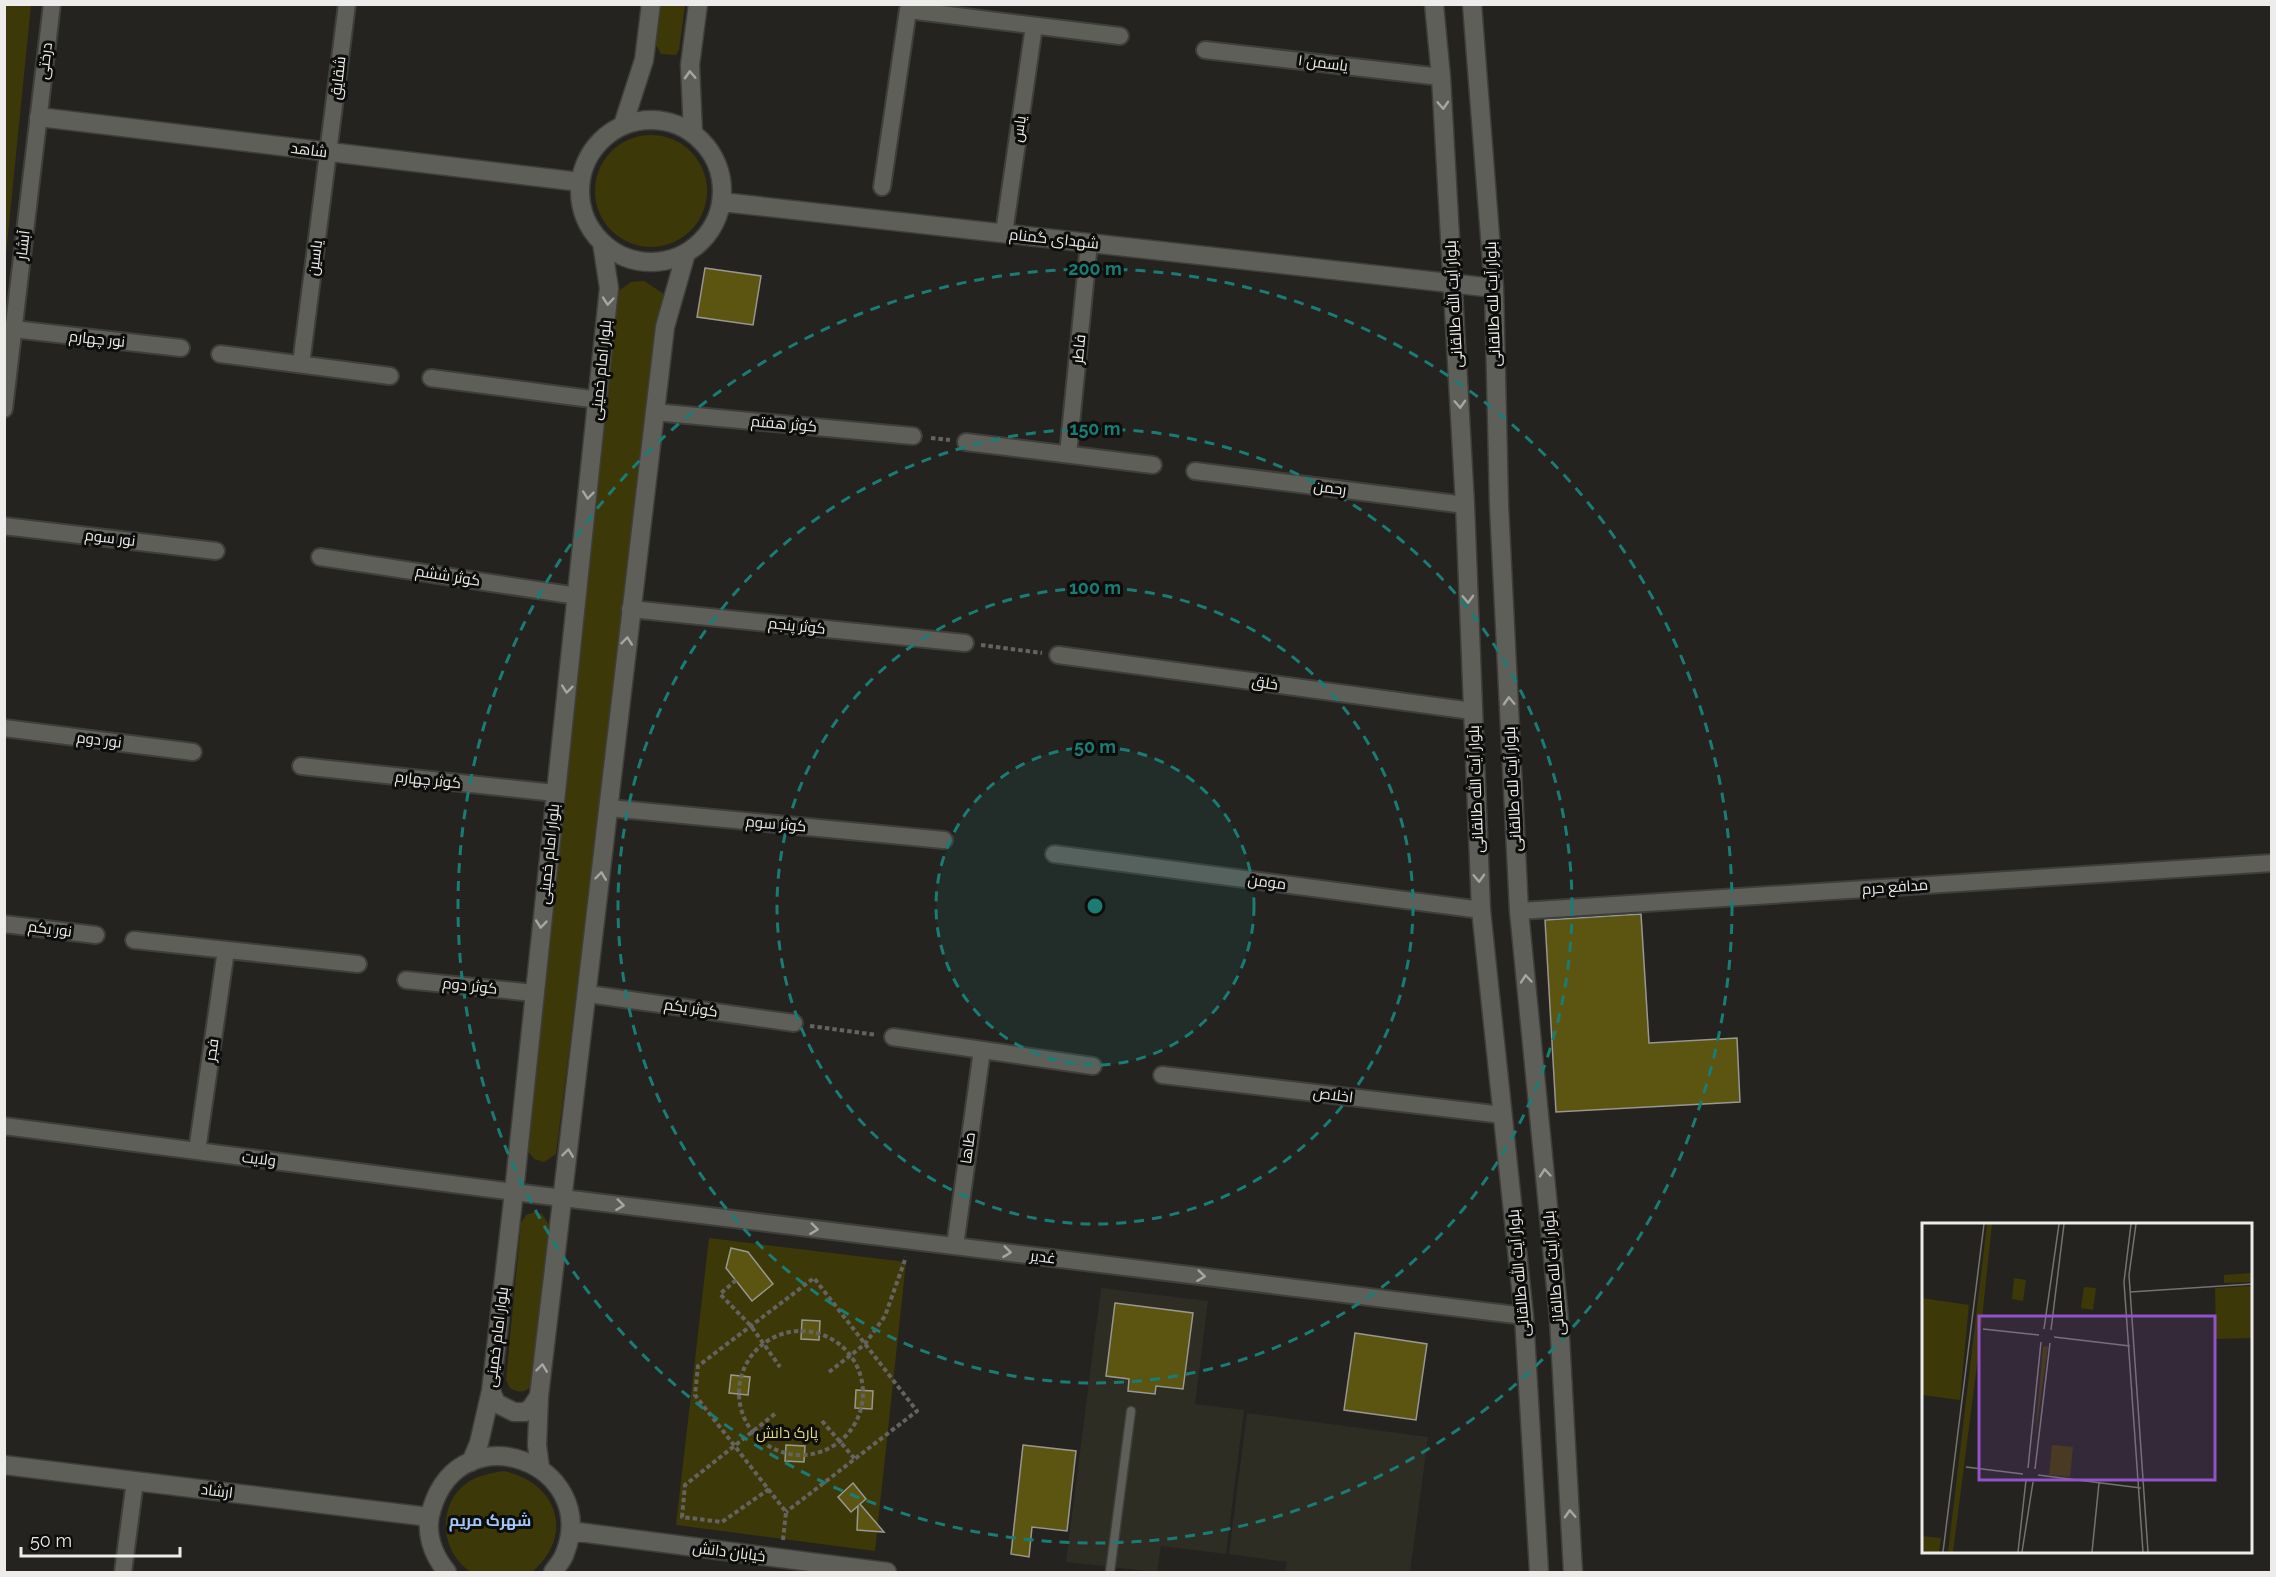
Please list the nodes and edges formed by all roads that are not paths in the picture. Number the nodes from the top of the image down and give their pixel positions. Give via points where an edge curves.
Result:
1 (52, 4) edge
2 (346, 4) edge
3 (651, 4) edge
4 (698, 4) edge
5 (1434, 4) edge
6 (1472, 4) edge
7 (1034, 26) junction
8 (1120, 36) dead end
9 (1205, 50) dead end
10 (1441, 77) junction
11 (39, 117) junction
12 (622, 125) junction
13 (693, 133) junction
14 (329, 152) junction
15 (580, 182) junction
16 (882, 187) dead end
17 (722, 202) junction
18 (1004, 233) junction
19 (602, 243) junction
20 (1089, 243) junction
21 (686, 253) junction
22 (1453, 283) junction
23 (1494, 288) junction
24 (13, 329) junction
25 (181, 348) dead end
26 (220, 354) dead end
27 (302, 364) junction
28 (390, 375) dead end
29 (431, 378) dead end
30 (599, 400) junction
31 (4, 410) edge
32 (654, 412) junction
33 (913, 436) road end
34 (966, 442) road end
35 (1068, 454) junction
36 (1154, 465) dead end
37 (1195, 471) dead end
38 (1465, 505) junction
39 (4, 526) edge
40 (216, 551) dead end
41 (320, 557) dead end
42 (577, 596) junction
43 (630, 609) junction
44 (965, 643) road end
45 (1058, 655) road end
46 (1472, 711) junction
47 (4, 728) edge
48 (193, 752) dead end
49 (301, 766) dead end
50 (555, 793) junction
51 (609, 808) junction
52 (944, 840) dead end
53 (1054, 854) dead end
54 (2271, 863) edge
55 (1481, 910) junction
56 (1520, 911) junction
57 (4, 924) edge
58 (96, 935) dead end
59 (134, 940) dead end
60 (226, 950) junction
61 (358, 964) dead end
62 (406, 980) dead end
63 (534, 993) junction
64 (588, 994) junction
65 (794, 1023) road end
66 (893, 1037) road end
67 (982, 1050) junction
68 (1093, 1066) dead end
69 (1162, 1075) dead end
70 (1503, 1115) junction
71 (4, 1126) edge
72 (197, 1151) junction
73 (514, 1192) junction
74 (562, 1198) junction
75 (955, 1246) junction
76 (1524, 1316) junction
77 (490, 1391) junction
78 (539, 1396) junction
79 (1131, 1411) dead end
80 (471, 1462) junction
81 (4, 1465) edge
82 (540, 1468) junction
83 (135, 1481) junction
84 (429, 1517) junction
85 (571, 1531) junction
86 (838, 1569) edge
87 (123, 1572) edge
88 (447, 1572) edge
89 (553, 1572) edge
90 (887, 1572) edge
91 (1110, 1572) edge
92 (1539, 1572) edge
93 (1573, 1572) edge

1 - 11 street, درختی
2 - 14 street, شقایق
3 - 12 street via 644,60
13 -> 4 street via 690,65
5 - 10 street, بلوار آیت الله طالقانی
6 - 23 street, بلوار آیت لله طالقانی
7 - 8 street
7 - 16 street via 908,10
7 - 18 street, یاس
9 - 10 street, یاسمن ۱
10 -> 22 street, بلوار آیت الله طالقانی
11 - 14 street, شاهد
11 - 24 street, آبشار
12 - 13 street via 647,119 671,122
12 - 15 street via 602,139 587,158
13 - 17 street via 717,164
14 - 15 street, شاهد
14 - 27 street, یاسین
15 - 19 street via 580,204 588,225
17 - 18 street, شهدای گمنام
17 - 21 street via 703,240
18 - 20 street, شهدای گمنام
19 - 21 street via 621,256 642,262 665,261
19 -> 30 street, بلوار امام خمینی via 609,288
20 - 22 street, شهدای گمنام
20 - 35 street, فاطر
21 - 32 street via 665,327
22 - 23 street, شهدای گمنام
22 -> 38 street, بلوار آیت الله طالقانی
56 -> 23 street, بلوار آیت لله طالقانی via 1499,505
24 - 25 street, نور چهارم
24 - 31 street, آبشار
26 - 27 street
27 - 28 street
29 - 30 street
30 -> 42 street, بلوار امام خمینی
32 - 33 street, کوثر هفتم
32 - 43 street
34 - 35 street
35 - 36 street
37 - 38 street, رحمن
38 -> 46 street, بلوار آیت الله طالقانی
39 - 40 street, نور سوم
41 - 42 street, کوثر ششم
42 -> 50 street, بلوار امام خمینی
43 - 44 street, کوثر پنجم
51 -> 43 street
45 - 46 street, خلق
46 -> 55 street, بلوار آیت الله طالقانی
47 - 48 street, نور دوم
49 - 50 street, کوثر چهارم
50 -> 63 street, بلوار امام خمینی
51 - 52 street, کوثر سوم
64 -> 51 street
53 - 55 street, مومن
54 - 56 street, مدافع حرم
55 - 70 street, بلوار آیت الله طالقانی
93 -> 56 street, بلوار آیت لله طالقانی via 1559,1319
57 - 58 street, نور یکم
59 - 60 street
60 - 61 street
60 - 72 street, فجر
62 - 63 street, کوثر دوم
63 - 73 street, بلوار امام خمینی
64 - 65 street, کوثر یکم
74 -> 64 street
66 - 67 street
67 - 68 street
67 - 75 street, طاها
69 - 70 street, اخلاص
70 - 76 street, بلوار آیت الله طالقانی
71 - 72 street, ولایت
72 - 73 street, ولایت
73 - 74 street, ولایت
73 - 77 street, بلوار امام خمینی
74 -> 75 street, غدیر
78 -> 74 street
75 -> 76 street, غدیر
76 - 92 street, بلوار آیت الله طالقانی
77 - 78 street via 496,1403 514,1412 525,1412
77 - 80 street, بلوار امام خمینی
78 - 82 street
79 - 91 lane
80 - 82 street via 506,1455
80 - 84 street via 450,1475 436,1494
81 - 83 street, ارشاد
82 - 85 street via 557,1485 568,1507
83 - 84 street, ارشاد
83 - 87 street
84 - 88 street via 430,1540 438,1562
85 - 86 street, خیابان دانش
85 - 89 street via 565,1553
86 - 90 street, خیابان دانش

